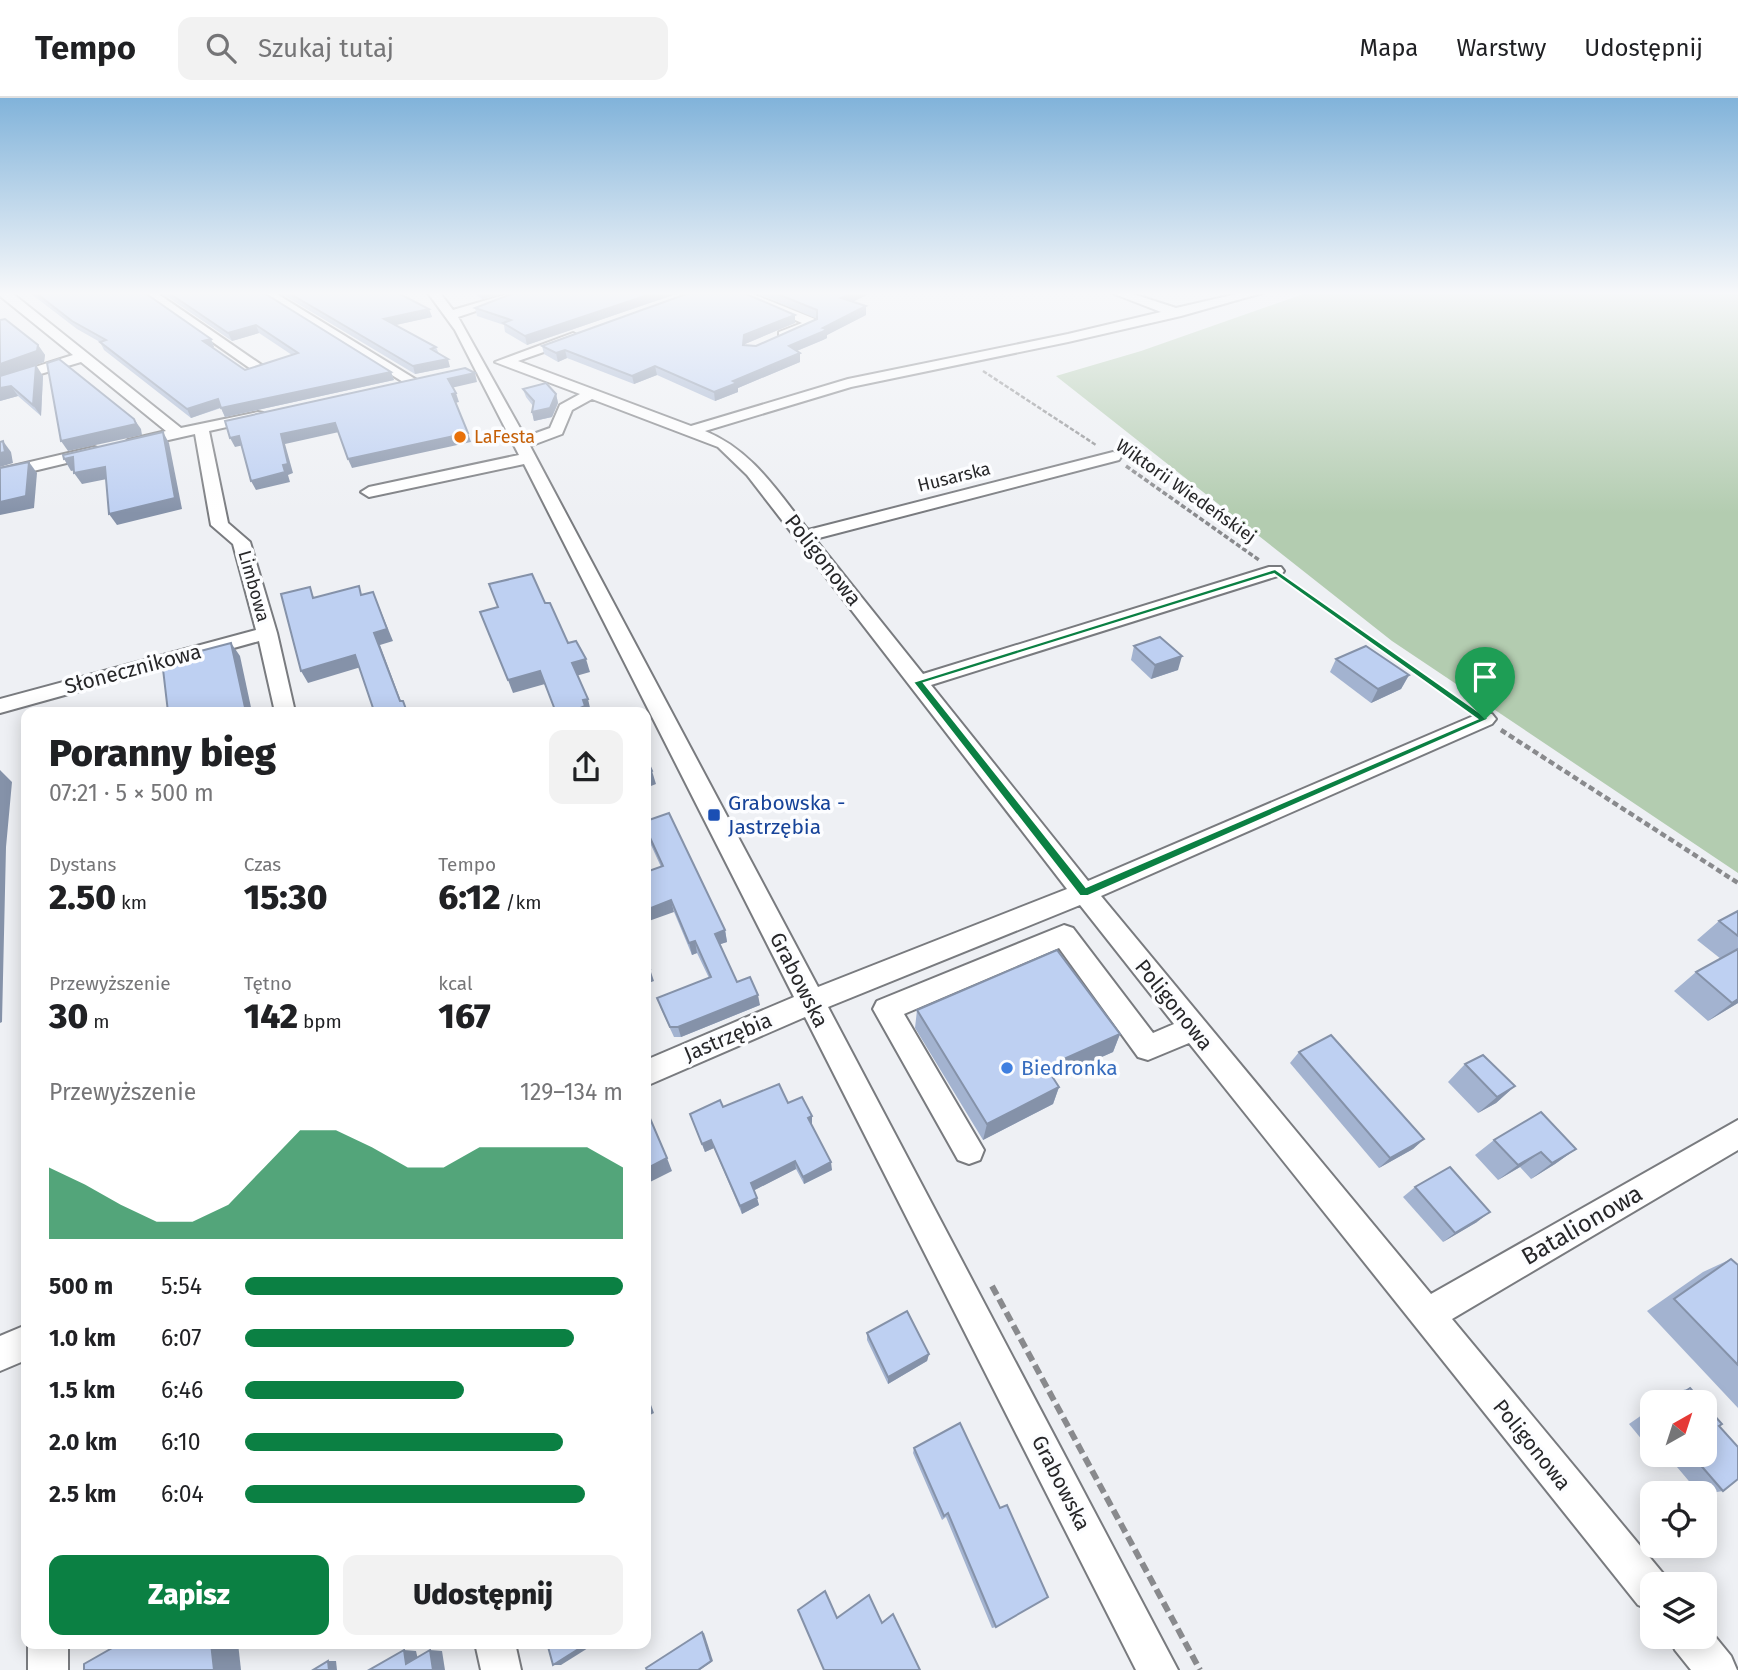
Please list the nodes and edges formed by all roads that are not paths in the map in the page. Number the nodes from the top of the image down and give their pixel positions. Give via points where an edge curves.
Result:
1 (52, 366) edge
2 (95, 366) edge
3 (394, 366) edge
4 (485, 366) edge
5 (486, 366) edge
6 (929, 366) edge
7 (0, 382) edge
8 (387, 388) edge
9 (592, 393) junction
10 (267, 414) edge
11 (201, 428) junction
12 (690, 431) junction
13 (178, 432) junction
14 (525, 451) junction
15 (1113, 457) road end
16 (0, 474) edge
17 (369, 492) dead end
18 (804, 536) junction
19 (1275, 571) road end
20 (267, 632) junction
21 (918, 682) junction
22 (46, 703) edge
23 (0, 706) edge
24 (284, 707) edge
25 (1485, 719) road end
26 (1084, 893) junction
27 (811, 1002) junction
28 (1193, 1028) junction
29 (651, 1071) edge
30 (1738, 1134) edge
31 (968, 1150) dead end
32 (1426, 1315) junction
33 (21, 1344) edge
34 (0, 1354) edge
35 (1640, 1576) edge
36 (48, 1649) edge
37 (496, 1649) edge
38 (1700, 1649) edge
39 (48, 1670) edge
40 (501, 1670) edge
41 (1158, 1670) edge
42 (1717, 1670) edge

1 - 7 street
2 - 13 street
3 - 8 street via 420,381
4 - 14 street, Grabowska
5 - 9 street, Poligonowa
6 - 12 street via 848,383
9 - 12 street, Poligonowa
9 - 14 street via 565,408 556,431
10 - 11 street
11 - 13 street
11 - 20 street, Limbowa via 220,524 241,542
12 - 18 street, Poligonowa via 723,444 754,472
13 - 16 street
14 - 17 street
14 - 27 street, Grabowska
15 - 18 street, Husarska
18 - 21 street, Poligonowa
19 - 21 street
20 - 22 street, Słonecznikowa
20 - 24 street, Limbowa
21 - 26 street, Poligonowa
22 - 23 street, Słonecznikowa
25 - 26 street, Jastrzębia
26 - 27 street, Jastrzębia
26 - 28 street, Poligonowa
27 - 29 street, Jastrzębia
27 - 41 street, Grabowska
28 - 31 street via 1148,1048 1064,935 887,1009
28 - 32 street, Poligonowa
30 - 32 street, Batalionowa
32 - 35 street, Poligonowa
33 - 34 street
36 - 39 street
37 - 40 street
38 - 42 street

